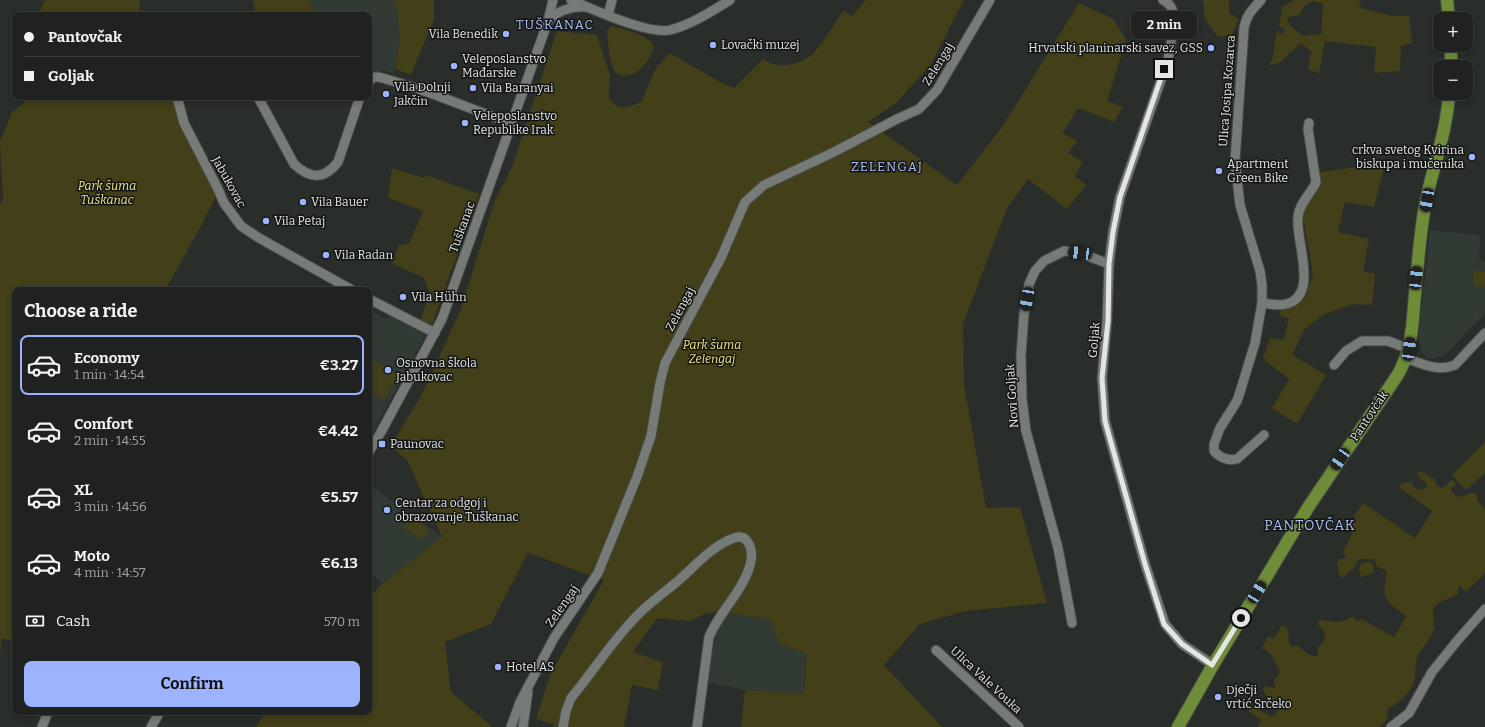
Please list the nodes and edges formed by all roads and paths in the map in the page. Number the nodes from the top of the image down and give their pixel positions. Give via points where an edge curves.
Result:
1 (553, 0) edge
2 (571, 0) edge
3 (612, 0) edge
4 (730, 0) edge
5 (990, 0) edge
6 (1163, 0) edge
7 (1261, 0) edge
8 (1447, 0) edge
9 (589, 8) junction
10 (1448, 12) edge
11 (608, 15) junction
12 (548, 21) junction
13 (372, 79) edge
14 (178, 100) edge
15 (260, 100) edge
16 (359, 100) edge
17 (1448, 100) edge
18 (1309, 123) dead end
19 (512, 124) junction
20 (1109, 264) junction
21 (347, 287) edge
22 (372, 301) edge
23 (1262, 303) junction
24 (435, 333) junction
25 (1485, 333) edge
26 (1408, 354) junction
27 (1334, 365) dead end
28 (1264, 435) dead end
29 (372, 447) edge
30 (1485, 609) edge
31 (1072, 623) dead end
32 (936, 650) dead end
33 (1212, 665) junction
34 (529, 686) junction
35 (47, 715) edge
36 (158, 715) edge
37 (42, 727) edge
38 (151, 727) edge
39 (510, 727) edge
40 (523, 727) edge
41 (563, 727) edge
42 (697, 727) edge
43 (1019, 727) edge
44 (1178, 727) edge
45 (1391, 727) edge

1 - 12 street, Tuškanac
2 - 9 street
3 - 11 street
4 - 11 street via 692,21 669,30 656,31
5 - 34 street, Zelengaj via 937,90 919,109 764,185 745,202 721,258 665,363 651,436 598,573 554,638
6 - 20 street, Goljak via 1170,4 1173,10 1168,60 1120,197
7 - 23 street, Ulica Josipa Kozarca via 1246,18 1244,28 1235,161 1240,205 1260,271
8 - 10 main road
9 - 11 street
9 - 12 street via 570,8
12 - 19 street, Tuškanac
13 - 19 street via 379,77 433,94
14 - 21 street, Jabukovac via 184,123 222,199 241,226
15 - 16 street via 294,164 302,172 311,175 323,175 331,171 338,162
17 - 26 main road, Pantovčak via 1445,125 1421,230
18 - 23 street via 1316,182 1298,212 1297,226 1305,281 1300,295 1291,303
19 - 24 street, Tuškanac
20 - 31 street, Novi Goljak via 1080,253 1064,251 1044,261 1035,271 1029,284 1024,314 1021,355 1026,431 1058,548
20 - 33 street, Goljak via 1108,321 1102,378 1105,421 1164,624 1182,644
22 - 24 street
23 - 28 street, Ulica Josipa Kozarca via 1255,343 1240,392 1220,428 1214,451 1222,457 1237,459
24 - 29 street, Tuškanac
25 - 26 street via 1455,365 1449,368 1433,367
26 - 27 street via 1388,341 1362,341 1346,351
26 - 33 main road, Pantovčak via 1309,506
30 - 45 street via 1432,672 1409,712
32 - 43 street, Ulica Vale Vouka
33 - 44 main road, Pantovčak
34 - 39 street, Zelengaj
34 - 40 street
35 - 37 street
36 - 38 street
41 - 42 street via 571,698 634,618 713,550 740,537 751,544 751,561 742,584 709,637

